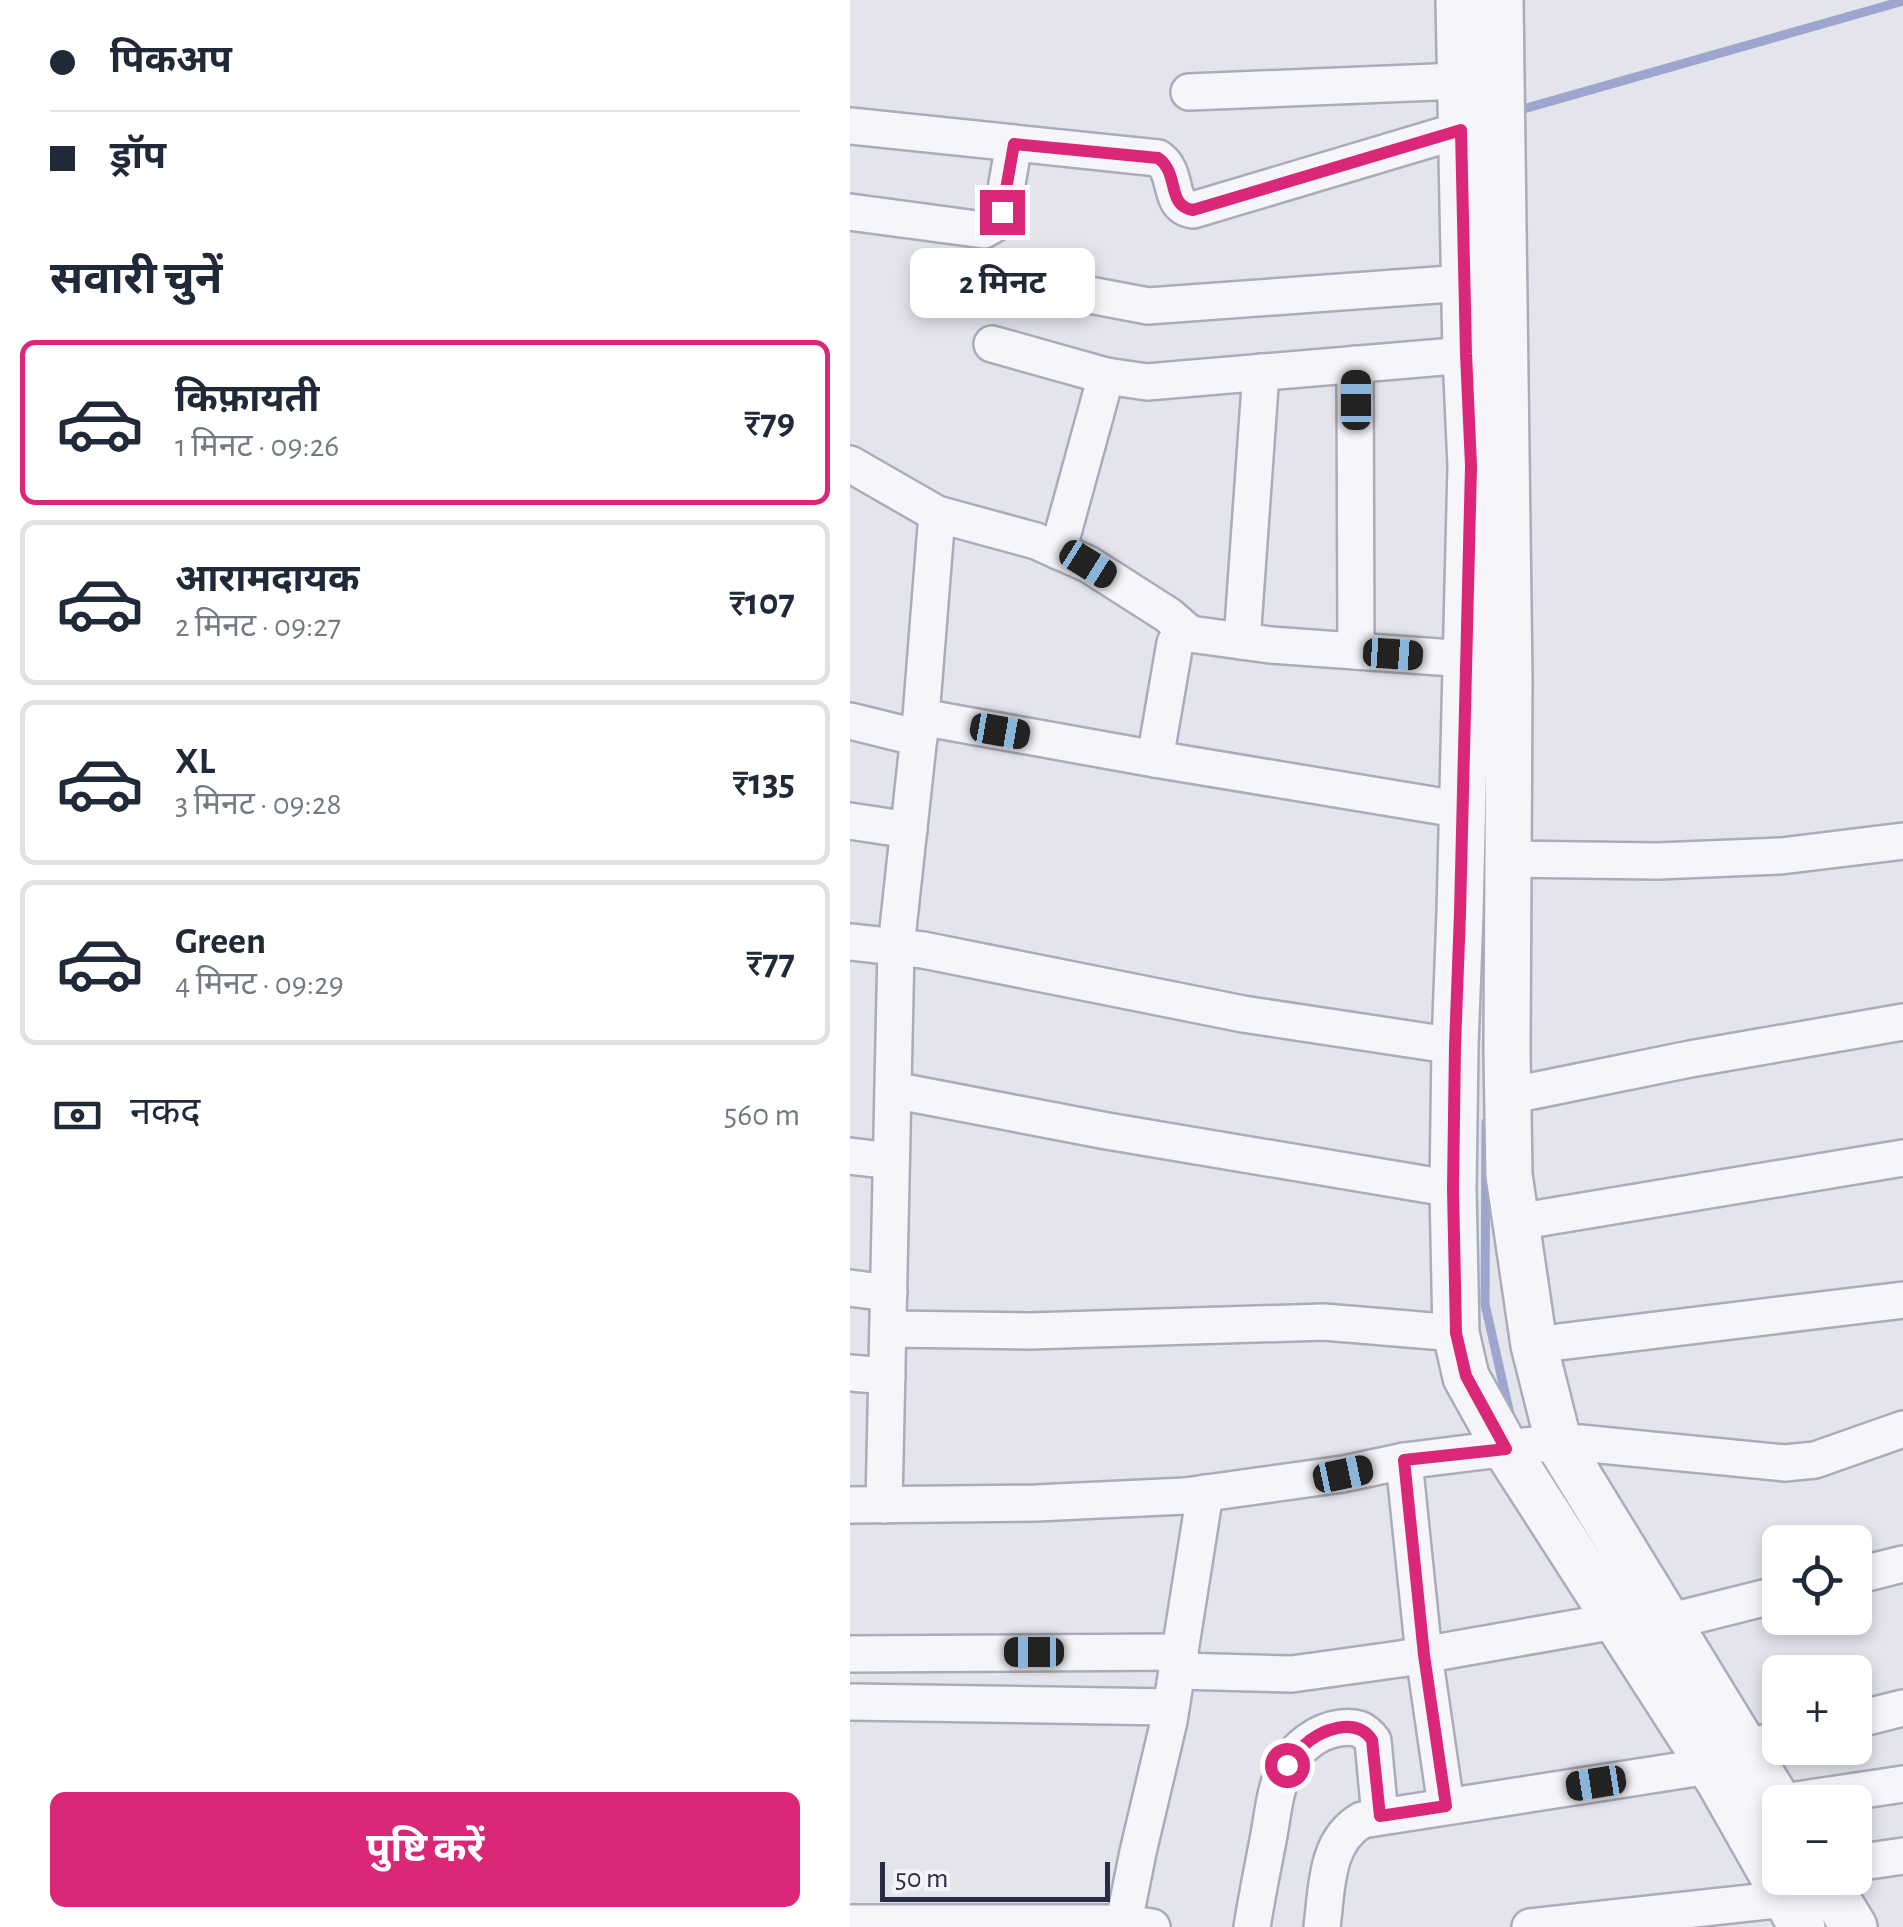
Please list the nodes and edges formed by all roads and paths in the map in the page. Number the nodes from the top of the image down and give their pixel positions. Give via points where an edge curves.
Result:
1 (1459, 0) edge
2 (1500, 0) edge
3 (1460, 81) junction
4 (1189, 92) dead end
5 (850, 126) edge
6 (1461, 130) junction
7 (1014, 144) junction
8 (850, 212) edge
9 (1464, 283) junction
10 (1079, 293) dead end
11 (992, 344) dead end
12 (1466, 354) junction
13 (1355, 364) junction
14 (1260, 372) junction
15 (1106, 376) junction
16 (850, 464) edge
17 (937, 514) junction
18 (1058, 551) junction
19 (1190, 634) junction
20 (1242, 642) junction
21 (1356, 651) junction
22 (1466, 659) junction
23 (850, 721) edge
24 (920, 728) junction
25 (1156, 759) junction
26 (1463, 810) junction
27 (850, 821) edge
28 (909, 830) junction
29 (1903, 841) edge
30 (1508, 859) junction
31 (850, 942) edge
32 (896, 947) junction
33 (1903, 1022) edge
34 (1455, 1046) junction
35 (892, 1090) junction
36 (1508, 1096) junction
37 (850, 1156) edge
38 (1903, 1158) edge
39 (892, 1161) junction
40 (1453, 1189) junction
41 (1516, 1222) junction
42 (850, 1288) edge
43 (888, 1293) junction
44 (1903, 1300) edge
45 (888, 1329) junction
46 (1456, 1333) junction
47 (1534, 1345) junction
48 (850, 1372) edge
49 (887, 1376) junction
50 (1903, 1429) edge
51 (1559, 1444) junction
52 (1506, 1449) junction
53 (1404, 1460) junction
54 (1205, 1493) junction
55 (860, 1509) edge
56 (1903, 1564) edge
57 (1872, 1572) edge
58 (1762, 1598) edge
59 (1615, 1621) junction
60 (1668, 1622) junction
61 (850, 1654) edge
62 (1424, 1655) junction
63 (1178, 1661) junction
64 (850, 1702) edge
65 (1172, 1706) junction
66 (1903, 1708) edge
67 (1872, 1716) edge
68 (1745, 1751) edge
69 (1903, 1784) edge
70 (1769, 1785) edge
71 (1872, 1789) edge
72 (1446, 1806) junction
73 (1380, 1816) junction
74 (1903, 1856) edge
75 (1872, 1861) edge
76 (1804, 1901) edge
77 (850, 1922) edge
78 (1132, 1926) edge
79 (1252, 1927) edge
80 (1322, 1927) edge
81 (1530, 1927) edge
82 (1854, 1927) edge

1 - 3 street
2 - 30 street
3 - 4 street
3 - 6 street
5 - 7 street
6 - 7 street via 1193,210 1179,204 1168,167 1158,158
6 - 9 street
7 - 8 street via 1002,212 984,230
9 - 10 street via 1148,306
9 - 12 street
11 - 15 street
12 - 13 street
12 - 22 street
13 - 14 street
13 - 21 street
14 - 15 street via 1147,382
14 - 20 street
15 - 18 street
16 - 17 street
17 - 18 street
17 - 24 street
18 - 19 street via 1135,593
19 - 20 street
19 - 25 street via 1175,643
20 - 21 street
21 - 22 street
22 - 26 street
23 - 24 street
24 - 25 street
24 - 28 street
25 - 26 street
26 - 34 street
27 - 28 street
28 - 32 street
29 - 30 street via 1781,856
30 - 36 street
31 - 32 street
32 - 34 street via 1243,1014
32 - 35 street
33 - 36 street
34 - 40 street
35 - 39 street
35 - 40 street
36 - 41 street
37 - 39 street
38 - 41 street
39 - 43 street
40 - 46 street
41 - 47 street
42 - 43 street
43 - 45 street
44 - 47 street
45 - 46 street via 1324,1322
45 - 49 street
46 - 52 street via 1466,1376
47 - 51 street
48 - 49 street
49 - 55 street
50 - 51 street via 1815,1460 1785,1463
51 - 52 street
51 - 60 street
52 - 53 street
52 - 59 street
53 - 54 street
53 - 62 street
54 - 55 street
54 - 63 street
56 - 57 street
58 - 60 street
59 - 62 street
59 - 68 street
60 - 68 street
61 - 63 street
62 - 63 street via 1292,1674
62 - 72 street
63 - 65 street
64 - 65 street
65 - 78 street
66 - 67 street
68 - 70 street
68 - 72 street
68 - 76 street
69 - 71 street
72 - 73 street
73 - 79 street via 1366,1732 1340,1728 1302,1747 1277,1789
73 - 80 street via 1350,1827 1334,1850
74 - 75 street
76 - 81 street
76 - 82 street
77 - 78 street

